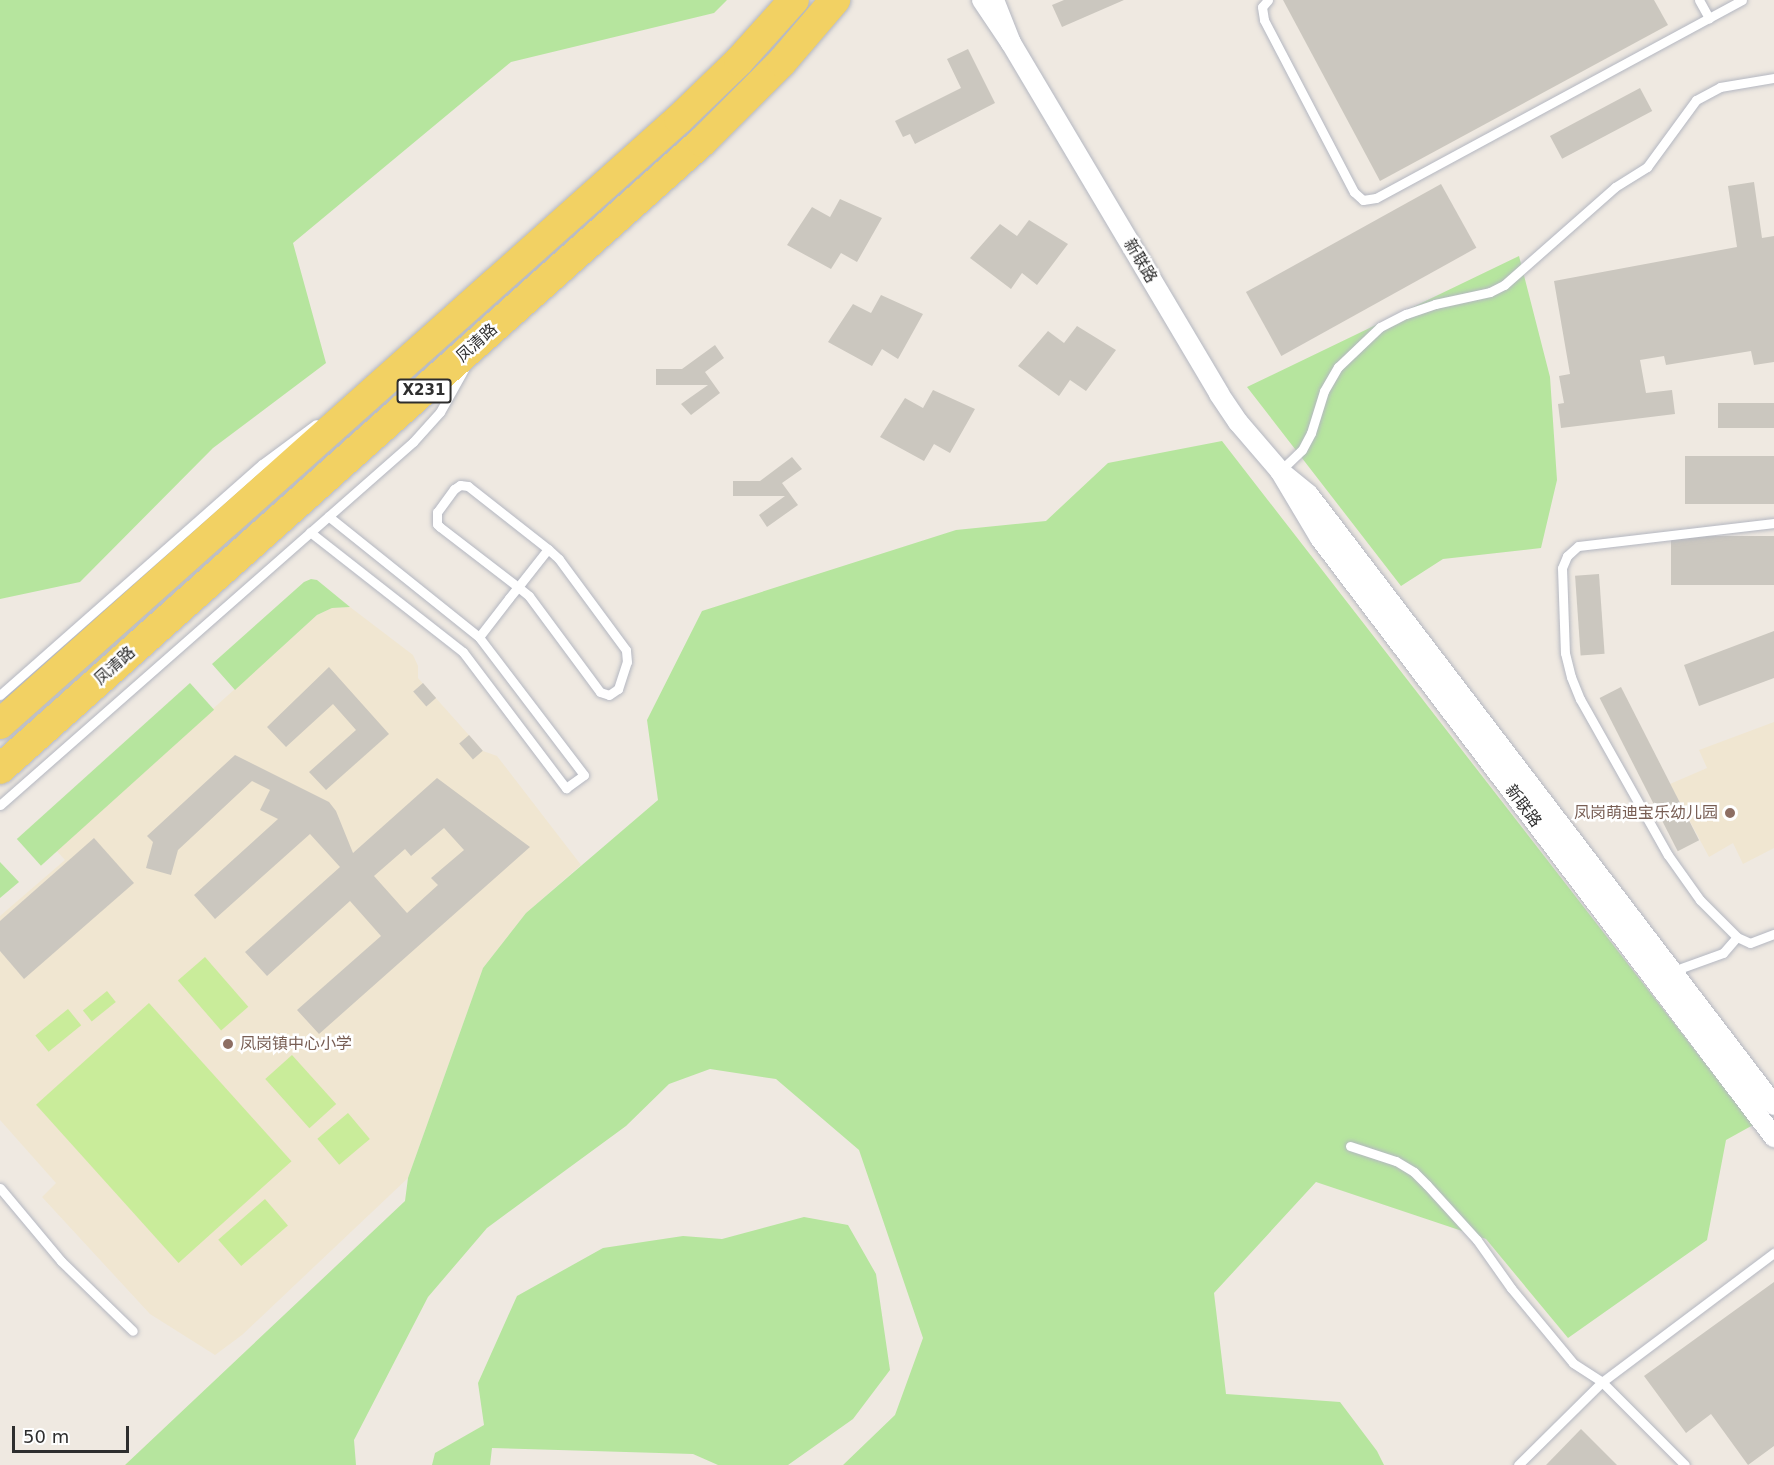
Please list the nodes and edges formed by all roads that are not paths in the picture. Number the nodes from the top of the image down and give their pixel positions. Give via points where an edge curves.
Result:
1 (794, 0) edge
2 (835, 0) edge
3 (982, 0) edge
4 (994, 0) edge
5 (1268, 0) edge
6 (1699, 0) edge
7 (1742, 0) edge
8 (1709, 18) junction
9 (1011, 43) junction
10 (1774, 78) edge
11 (446, 327) junction
12 (482, 339) junction
13 (345, 402) dead end
14 (326, 416) dead end
15 (1280, 471) junction
16 (328, 516) junction
17 (1774, 523) edge
18 (310, 532) junction
19 (548, 549) junction
20 (518, 587) junction
21 (479, 637) junction
22 (0, 695) edge
23 (0, 724) edge
24 (0, 769) edge
25 (0, 805) edge
26 (1774, 934) edge
27 (1737, 937) junction
28 (1672, 971) junction
29 (1774, 1104) edge
30 (1774, 1137) edge
31 (1350, 1146) dead end
32 (0, 1188) edge
33 (1774, 1253) edge
34 (133, 1330) dead end
35 (1602, 1382) junction
36 (1518, 1465) edge
37 (1685, 1465) edge

1 - 11 main road, 凤清路 / X231 via 679,119
2 - 12 main road, 凤清路 / X231 via 723,122
3 - 9 street, 新联路
4 - 9 street, 新联路
5 - 8 lane via 1262,7 1264,20 1354,192 1364,200 1376,198
6 - 8 lane
7 - 8 lane
9 - 15 street, 新联路 via 1219,394
10 - 15 lane via 1720,87 1696,100 1647,167 1616,187 1504,285 1406,314 1380,327 1338,367 1324,391 1302,450
11 - 13 lane
11 - 23 main road, 凤清路 / X231
12 - 16 lane via 428,427
12 - 24 main road, 凤清路 / X231
14 - 22 lane via 262,464
15 - 28 street, 新联路 via 1308,494
15 - 30 street, 新联路 via 1320,538
16 - 18 lane
16 - 21 lane
17 - 27 lane via 1578,546 1567,556 1562,568 1565,653 1580,699 1668,855 1700,900
18 - 21 lane via 463,652 566,788 584,775
18 - 25 lane
19 - 20 lane
19 - 20 lane via 468,486 454,489 437,512 437,524
19 - 20 lane via 626,650 627,662 614,693 600,692 529,596
20 - 21 lane
26 - 27 lane via 1750,943
27 - 28 lane via 1723,952
28 - 29 street, 新联路
31 - 35 lane via 1395,1161 1414,1172 1477,1240 1510,1288 1573,1363
32 - 34 lane via 69,1269
33 - 35 lane
35 - 36 lane
35 - 37 lane

